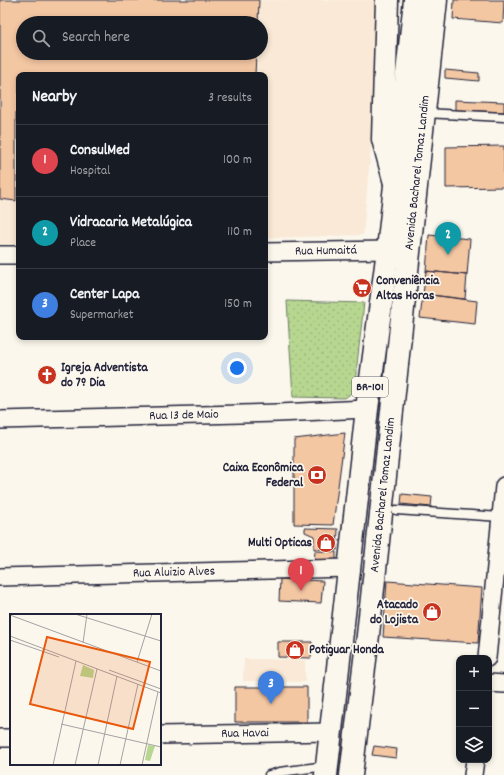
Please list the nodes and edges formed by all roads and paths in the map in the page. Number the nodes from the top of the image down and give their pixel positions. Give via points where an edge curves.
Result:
1 (387, 0) edge
2 (415, 0) edge
3 (436, 0) edge
4 (424, 113) junction
5 (504, 117) edge
6 (395, 184) junction
7 (388, 250) junction
8 (268, 252) edge
9 (0, 255) edge
10 (16, 255) edge
11 (367, 409) junction
12 (0, 420) edge
13 (504, 486) edge
14 (396, 510) dead end
15 (501, 517) junction
16 (349, 568) junction
17 (0, 577) edge
18 (487, 655) edge
19 (492, 683) edge
20 (504, 684) edge
21 (331, 732) junction
22 (161, 735) edge
23 (475, 763) edge
24 (326, 771) edge
25 (269, 775) edge
26 (351, 775) edge
27 (473, 775) edge

1 - 6 main road, Avenida Bacharel Tomaz Landim via 383,139
2 - 6 main road, Avenida Bacharel Tomaz Landim / BR-101
3 - 4 main road, Avenida Bacharel Tomaz Landim / BR-101
4 - 5 lane
4 - 26 main road, Avenida Bacharel Tomaz Landim / BR-101
6 - 7 main road, Avenida Bacharel Tomaz Landim / BR-101
7 - 8 street, Rua Humaitá
7 - 11 main road, Avenida Bacharel Tomaz Landim / BR-101
9 - 10 street
11 - 12 street, Rua 13 de Maio
11 - 16 main road, Avenida Bacharel Tomaz Landim / BR-101
13 - 15 street
14 - 15 lane
15 - 18 street
16 - 17 street, Rua Aluizio Alves
16 - 21 main road, Avenida Bacharel Tomaz Landim / BR-101
19 - 20 street
21 - 22 street, Rua Havai
21 - 24 main road, Avenida Bacharel Tomaz Landim / BR-101
23 - 27 street
24 - 25 lane via 280,772

